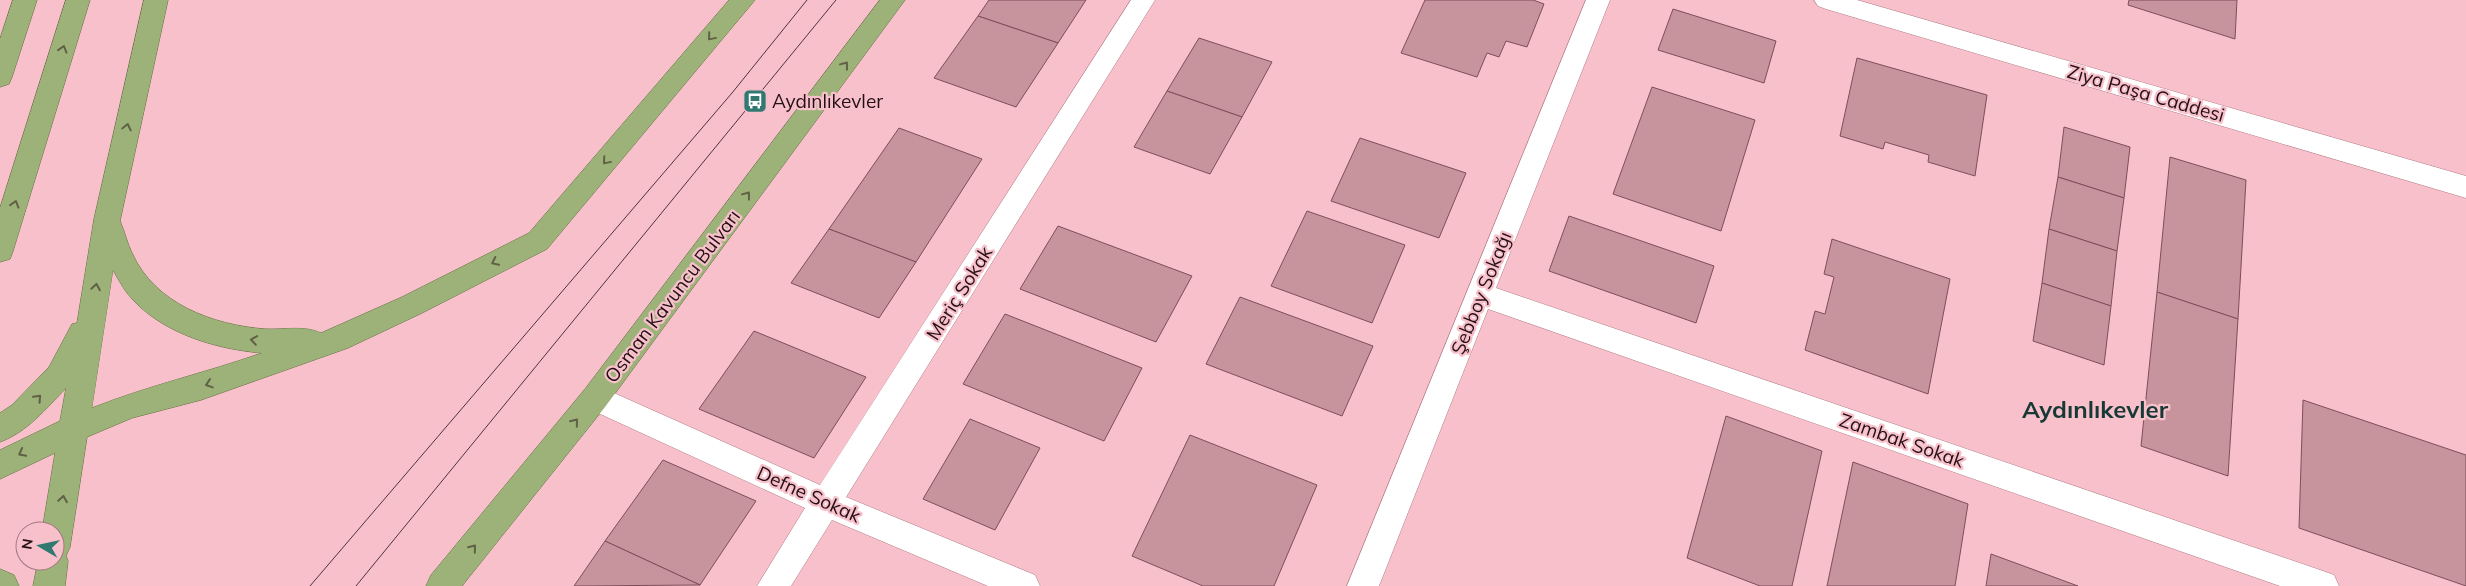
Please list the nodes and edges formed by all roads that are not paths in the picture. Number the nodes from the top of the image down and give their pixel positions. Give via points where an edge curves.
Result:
1 (25, 0) edge
2 (78, 0) edge
3 (156, 0) edge
4 (743, 0) edge
5 (894, 0) edge
6 (1143, 0) edge
7 (1598, 0) edge
8 (1826, 0) edge
9 (0, 77) edge
10 (2466, 186) edge
11 (107, 219) junction
12 (0, 251) edge
13 (1480, 294) junction
14 (92, 316) junction
15 (338, 338) junction
16 (595, 398) junction
17 (74, 428) junction
18 (0, 429) edge
19 (0, 465) edge
20 (827, 503) junction
21 (59, 521) edge
22 (51, 571) edge
23 (0, 584) edge
24 (3, 586) edge
25 (49, 586) edge
26 (442, 586) edge
27 (774, 586) edge
28 (1024, 586) edge
29 (1363, 586) edge
30 (2323, 586) edge

1 - 9 highway
12 -> 2 highway
11 -> 3 highway
4 -> 15 highway via 538,241 412,305
16 -> 5 highway, Osman Kavuncu Bulvarı
6 - 20 street, Meriç Sokak
7 - 13 street, Şebboy Sokağı
8 - 10 street, Ziya Paşa Caddesi
14 -> 11 highway
15 -> 11 highway via 261,342 195,326 144,294 125,272 113,246
13 - 29 street, Şebboy Sokağı
13 - 30 street, Zambak Sokak
14 - 17 highway
18 -> 14 highway via 22,414 58,376
15 -> 17 highway via 201,387 130,406
16 - 20 street, Defne Sokak
26 -> 16 highway, Osman Kavuncu Bulvarı
17 -> 19 highway
21 -> 17 highway
20 - 27 street, Meriç Sokak
20 - 28 street, Defne Sokak
22 - 25 highway
23 - 24 highway

